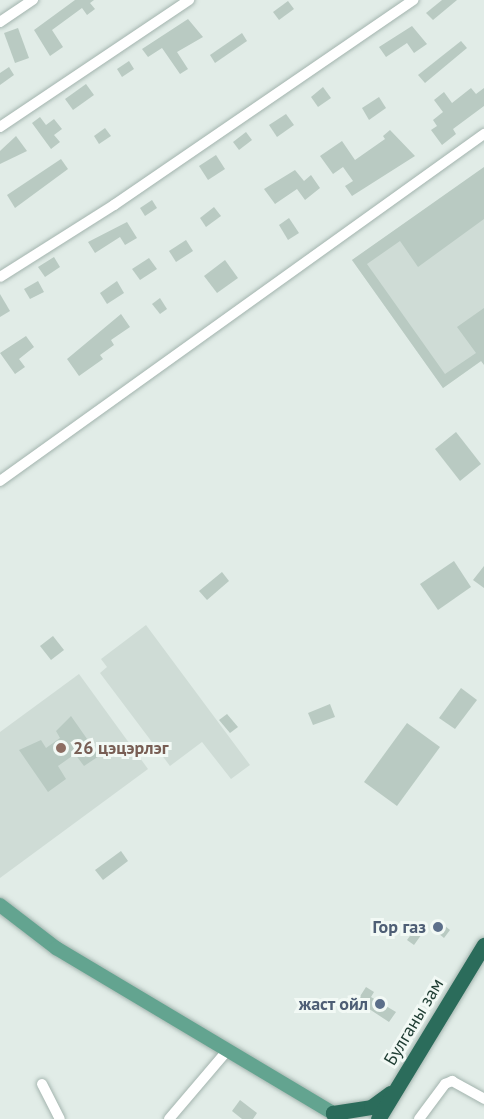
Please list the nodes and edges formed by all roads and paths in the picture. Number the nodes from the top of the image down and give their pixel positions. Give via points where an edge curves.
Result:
1 (33, 0) edge
2 (189, 0) edge
3 (412, 0) edge
4 (0, 22) edge
5 (0, 128) edge
6 (484, 134) edge
7 (0, 277) edge
8 (0, 481) edge
9 (0, 905) edge
10 (484, 945) edge
11 (226, 1052) junction
12 (410, 1067) junction
13 (42, 1084) dead end
14 (484, 1099) edge
15 (337, 1117) edge
16 (60, 1119) edge
17 (169, 1119) edge
18 (378, 1119) edge
19 (419, 1119) edge

1 - 4 street
2 - 5 street
3 - 7 street via 114,205
6 - 8 street
9 - 11 main road via 56,948
10 - 12 highway, Булганы зам
11 - 15 main road
11 - 17 street
12 - 15 highway via 379,1103
12 - 18 highway, Булганы зам
13 - 16 street
14 - 19 street via 452,1081 445,1084

